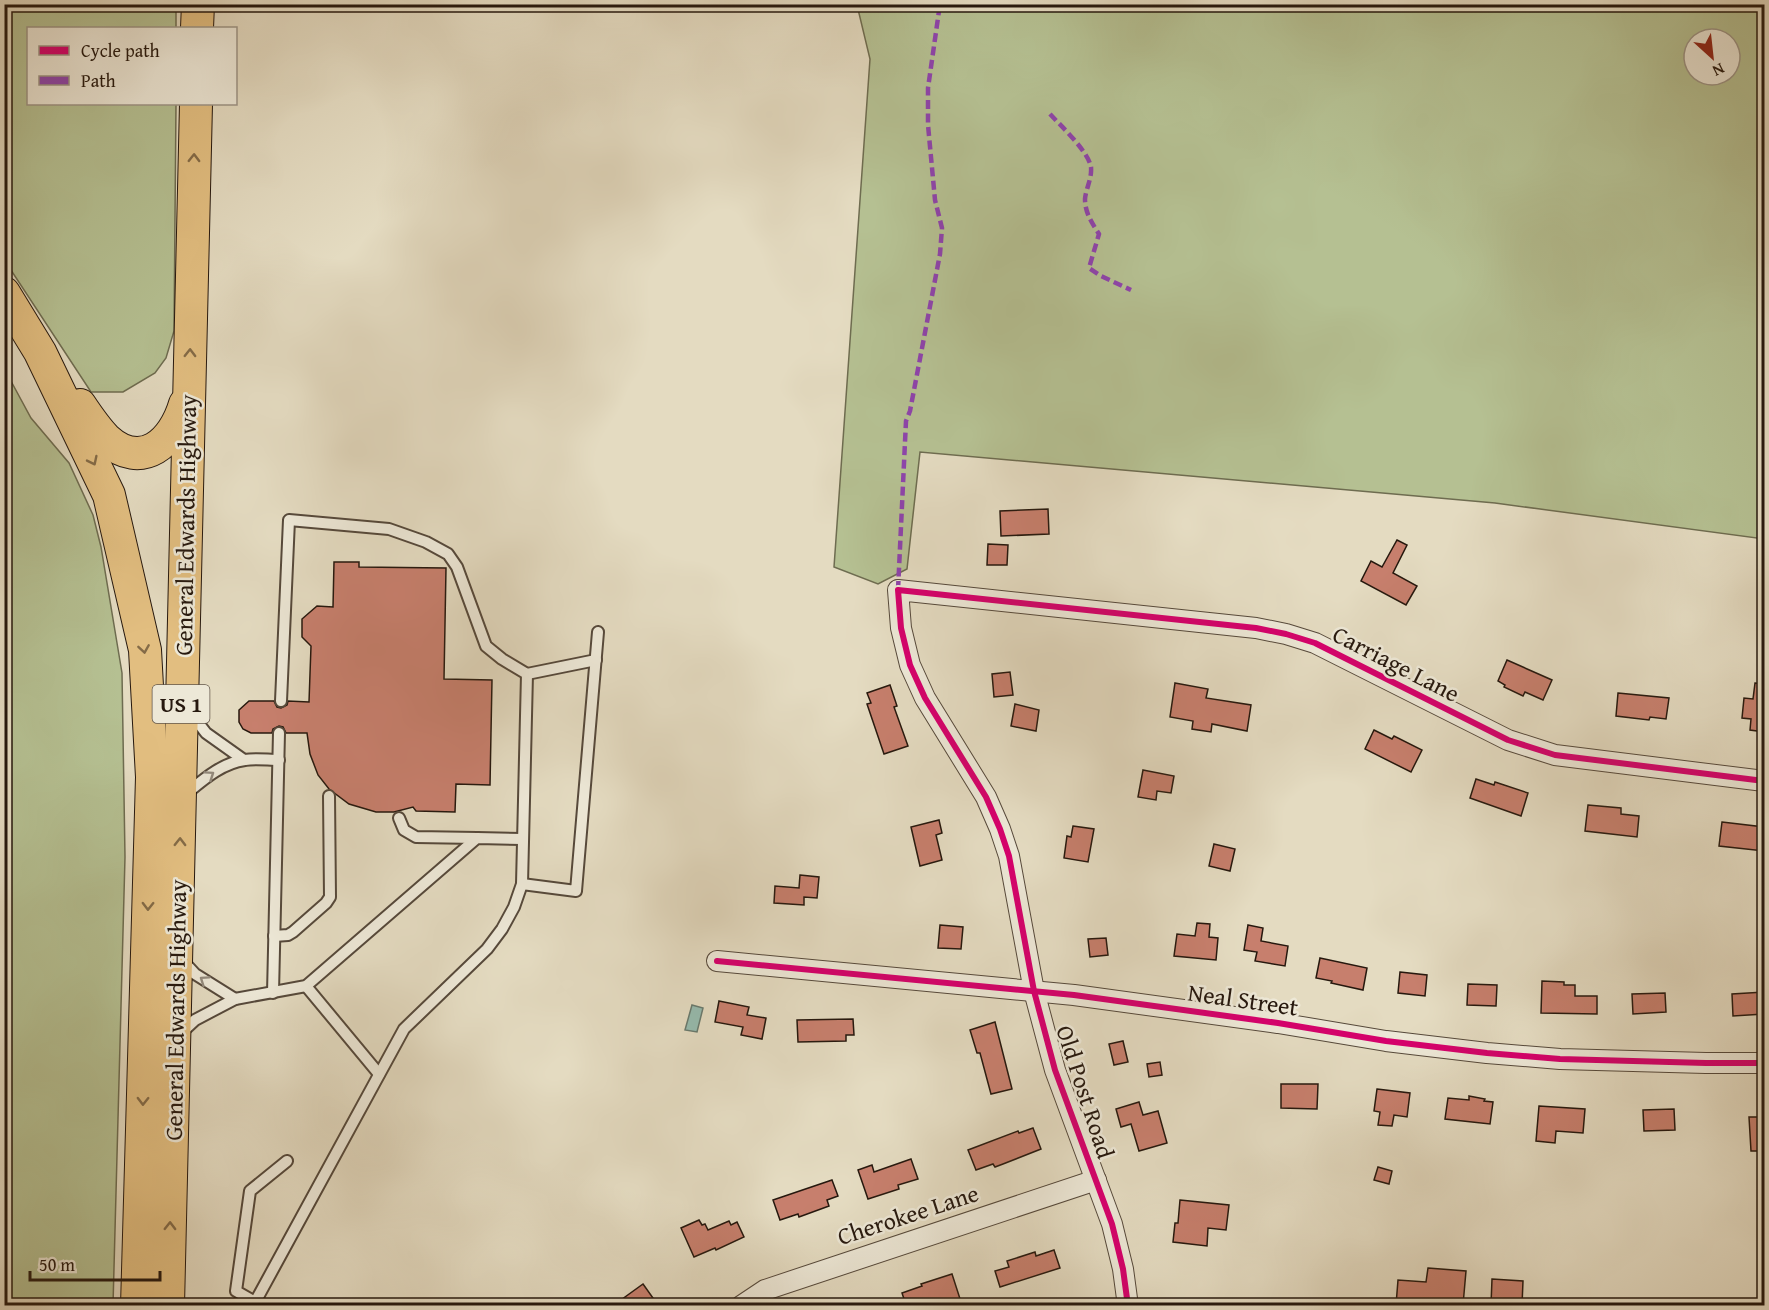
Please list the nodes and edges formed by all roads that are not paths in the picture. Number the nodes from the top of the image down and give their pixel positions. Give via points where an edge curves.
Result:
1 (198, 4) edge
2 (197, 27) edge
3 (196, 105) edge
4 (6, 296) edge
5 (40, 352) junction
6 (189, 388) junction
7 (898, 590) joint
8 (598, 632) dead end
9 (596, 660) junction
10 (527, 674) junction
11 (181, 701) junction
12 (281, 701) dead end
13 (279, 733) dead end
14 (244, 760) junction
15 (279, 760) junction
16 (1764, 781) edge
17 (329, 796) dead end
18 (181, 798) junction
19 (399, 818) dead end
20 (477, 838) junction
21 (522, 839) junction
22 (522, 884) junction
23 (274, 936) junction
24 (177, 954) junction
25 (717, 961) dead end
26 (306, 986) junction
27 (1034, 991) junction
28 (273, 993) junction
29 (235, 999) junction
30 (175, 1039) junction
31 (1764, 1063) edge
32 (379, 1074) junction
33 (287, 1161) dead end
34 (1096, 1180) junction
35 (254, 1304) edge
36 (137, 1305) edge
37 (168, 1305) edge
38 (741, 1305) edge
39 (1128, 1305) edge

1 - 2 main road
6 -> 3 main road, General Edwards Highway / US 1
4 - 5 main road, General Edwards Highway / US 1
5 - 6 main road via 101,433 128,452 151,450 167,440 181,418
5 -> 36 main road, General Edwards Highway / US 1 via 109,495 145,650 152,777
6 - 11 main road, General Edwards Highway / US 1
7 - 16 street, Carriage Lane via 1286,634 1315,643 1532,749
7 - 27 street, Old Post Road via 901,628 910,665 925,698 986,797 1000,829 1009,856
8 - 9 lane
9 - 10 lane
9 - 22 lane via 576,891
10 - 12 lane via 486,646 457,567 448,554 389,529 289,520
10 - 21 lane
11 - 14 lane via 206,733
11 - 18 main road, General Edwards Highway / US 1
13 - 15 lane
14 - 15 lane
18 -> 14 lane via 222,767
15 - 23 lane
17 - 23 lane via 330,897 293,932
24 -> 18 main road, General Edwards Highway / US 1
19 - 20 lane via 404,830 416,837
20 - 21 lane
20 - 26 lane
21 - 22 lane
22 - 32 lane via 514,907 492,942 404,1029
23 - 28 lane
29 -> 24 lane via 195,974
24 - 30 main road, General Edwards Highway / US 1
25 - 27 street, Neal Street
26 - 28 lane
26 - 32 lane
27 - 31 street, Neal Street via 1487,1053 1560,1059
27 - 34 street, Old Post Road via 1055,1070
28 - 29 lane
29 - 30 lane via 195,1020
37 -> 30 main road, General Edwards Highway / US 1
32 - 35 lane
33 - 35 lane via 250,1191 236,1291
34 - 38 street, Cherokee Lane via 765,1290
34 - 39 street, Old Post Road via 1112,1224

